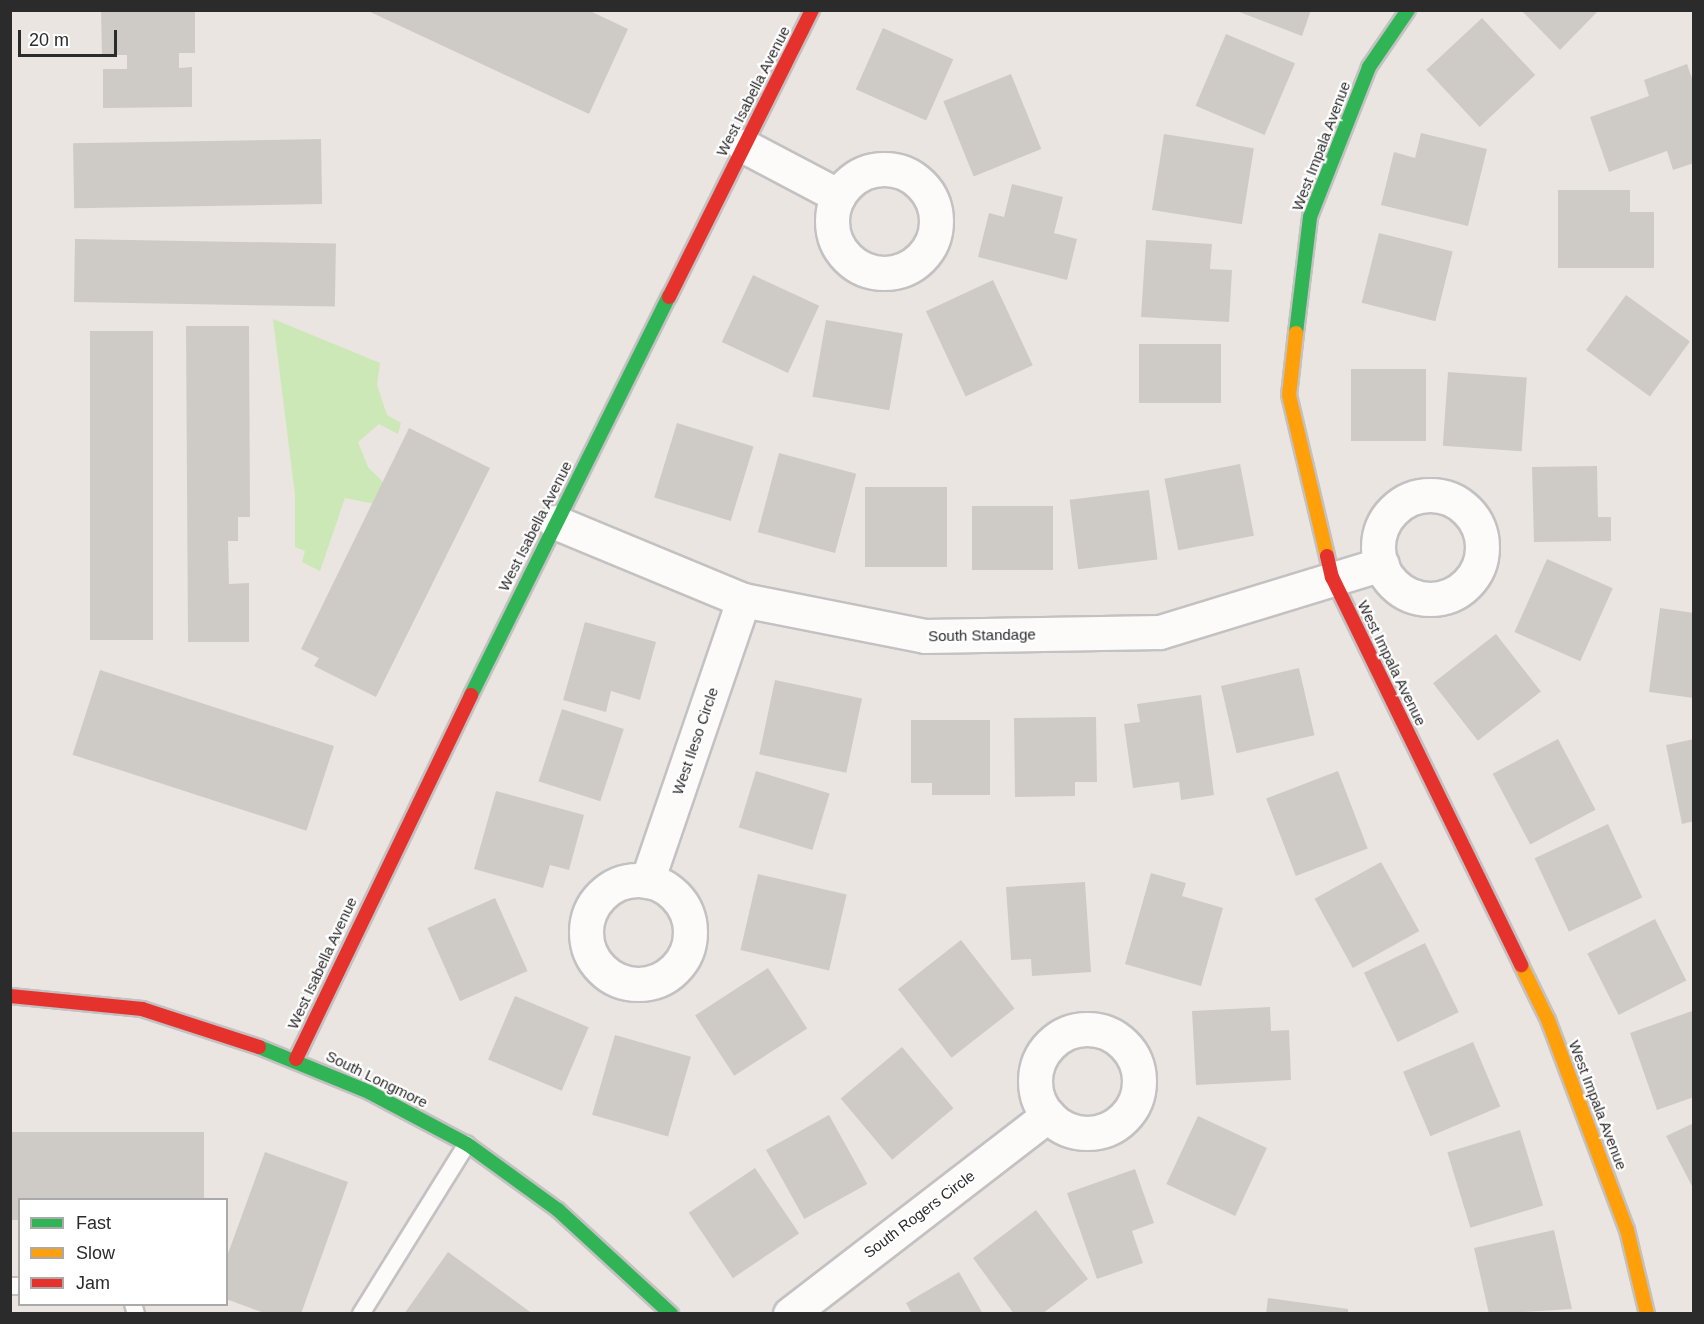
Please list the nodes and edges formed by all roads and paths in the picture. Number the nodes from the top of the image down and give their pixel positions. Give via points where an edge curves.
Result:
1 (812, 10) edge
2 (1408, 10) edge
3 (744, 146) junction
4 (839, 196) dead end
5 (555, 522) junction
6 (1382, 564) dead end
7 (1332, 577) junction
8 (743, 600) junction
9 (647, 881) dead end
10 (10, 996) edge
11 (296, 1059) junction
12 (1048, 1115) dead end
13 (467, 1144) junction
14 (361, 1314) edge
15 (671, 1314) edge
16 (790, 1314) edge
17 (1647, 1314) edge

1 - 3 street, West Isabella Avenue
2 - 7 street, West Impala Avenue via 1369,67 1310,217 1288,395
3 - 4 street
3 - 5 street, West Isabella Avenue
5 - 8 street, South Standage
5 - 11 street, West Isabella Avenue
6 - 7 street, South Standage
7 - 8 street, South Standage via 1160,632 924,636
7 - 17 street, West Impala Avenue via 1548,1020 1627,1230
8 - 9 street, West Ileso Circle
10 - 11 street, South Longmore via 142,1009
11 - 13 street, South Longmore
12 - 16 street, South Rogers Circle
13 - 14 lane
13 - 15 street, South Longmore via 558,1210

